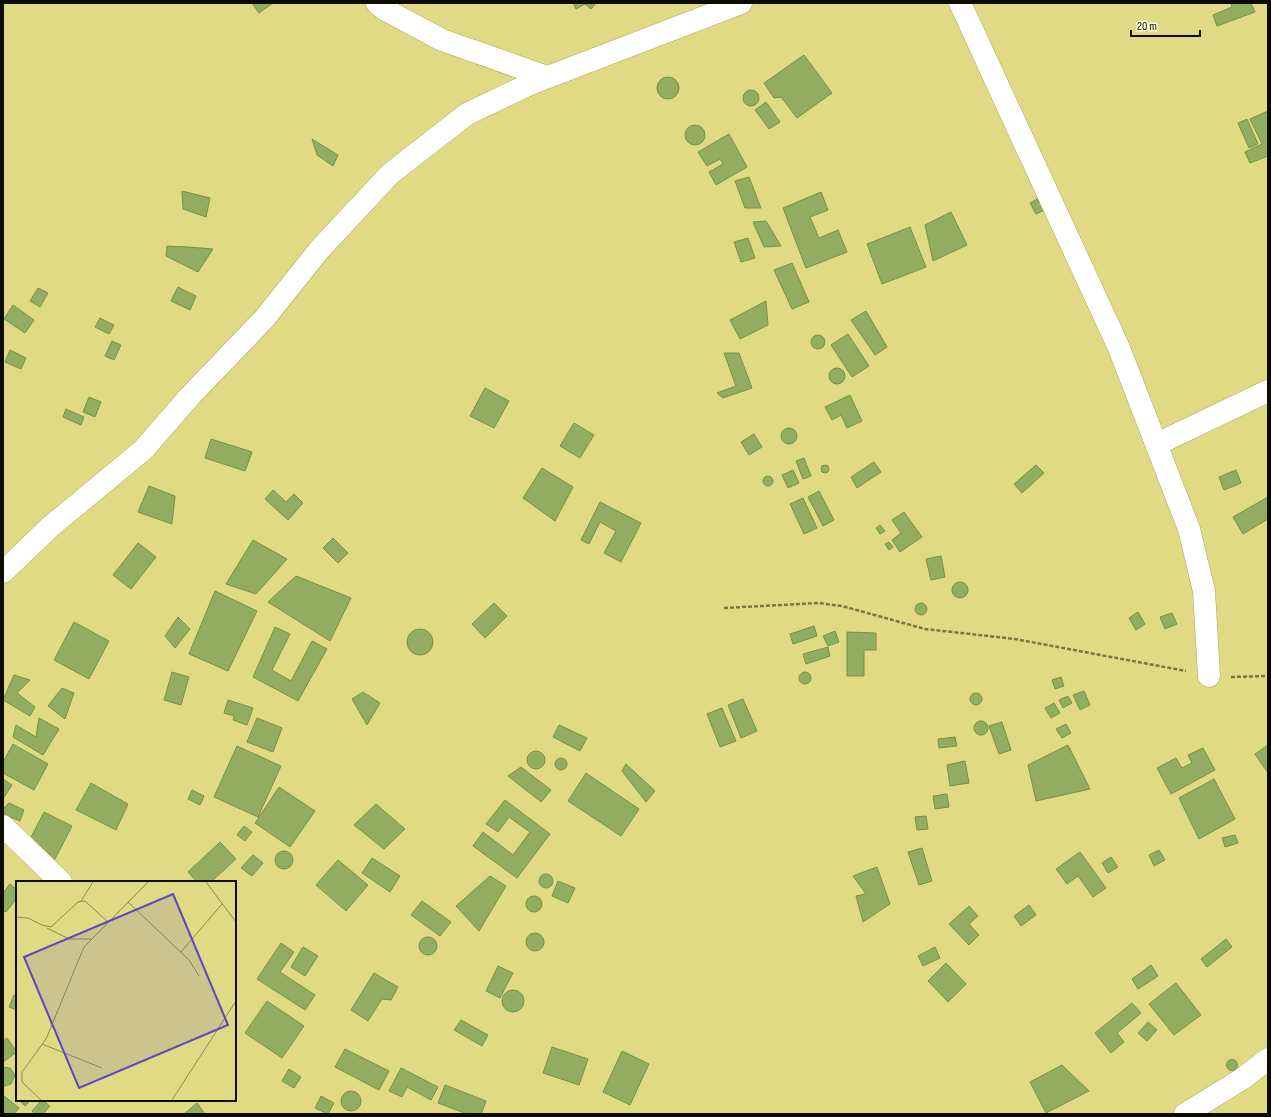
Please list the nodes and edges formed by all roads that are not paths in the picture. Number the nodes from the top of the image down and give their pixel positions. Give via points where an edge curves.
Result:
1 (377, 3) edge
2 (741, 3) edge
3 (960, 3) edge
4 (718, 7) edge
5 (548, 77) junction
6 (1268, 391) edge
7 (1157, 444) junction
8 (3, 572) edge
9 (1209, 676) road end
10 (3, 826) edge
11 (60, 881) edge
12 (1268, 1059) edge
13 (1185, 1114) edge

1 - 5 street via 442,40
2 - 4 street
3 - 7 street via 1119,348
4 - 5 street
5 - 8 street via 467,114 390,174 320,249 264,319 190,396 143,450 50,527
6 - 7 street
7 - 9 street via 1189,529 1204,591
10 - 11 street
12 - 13 street via 1242,1079

